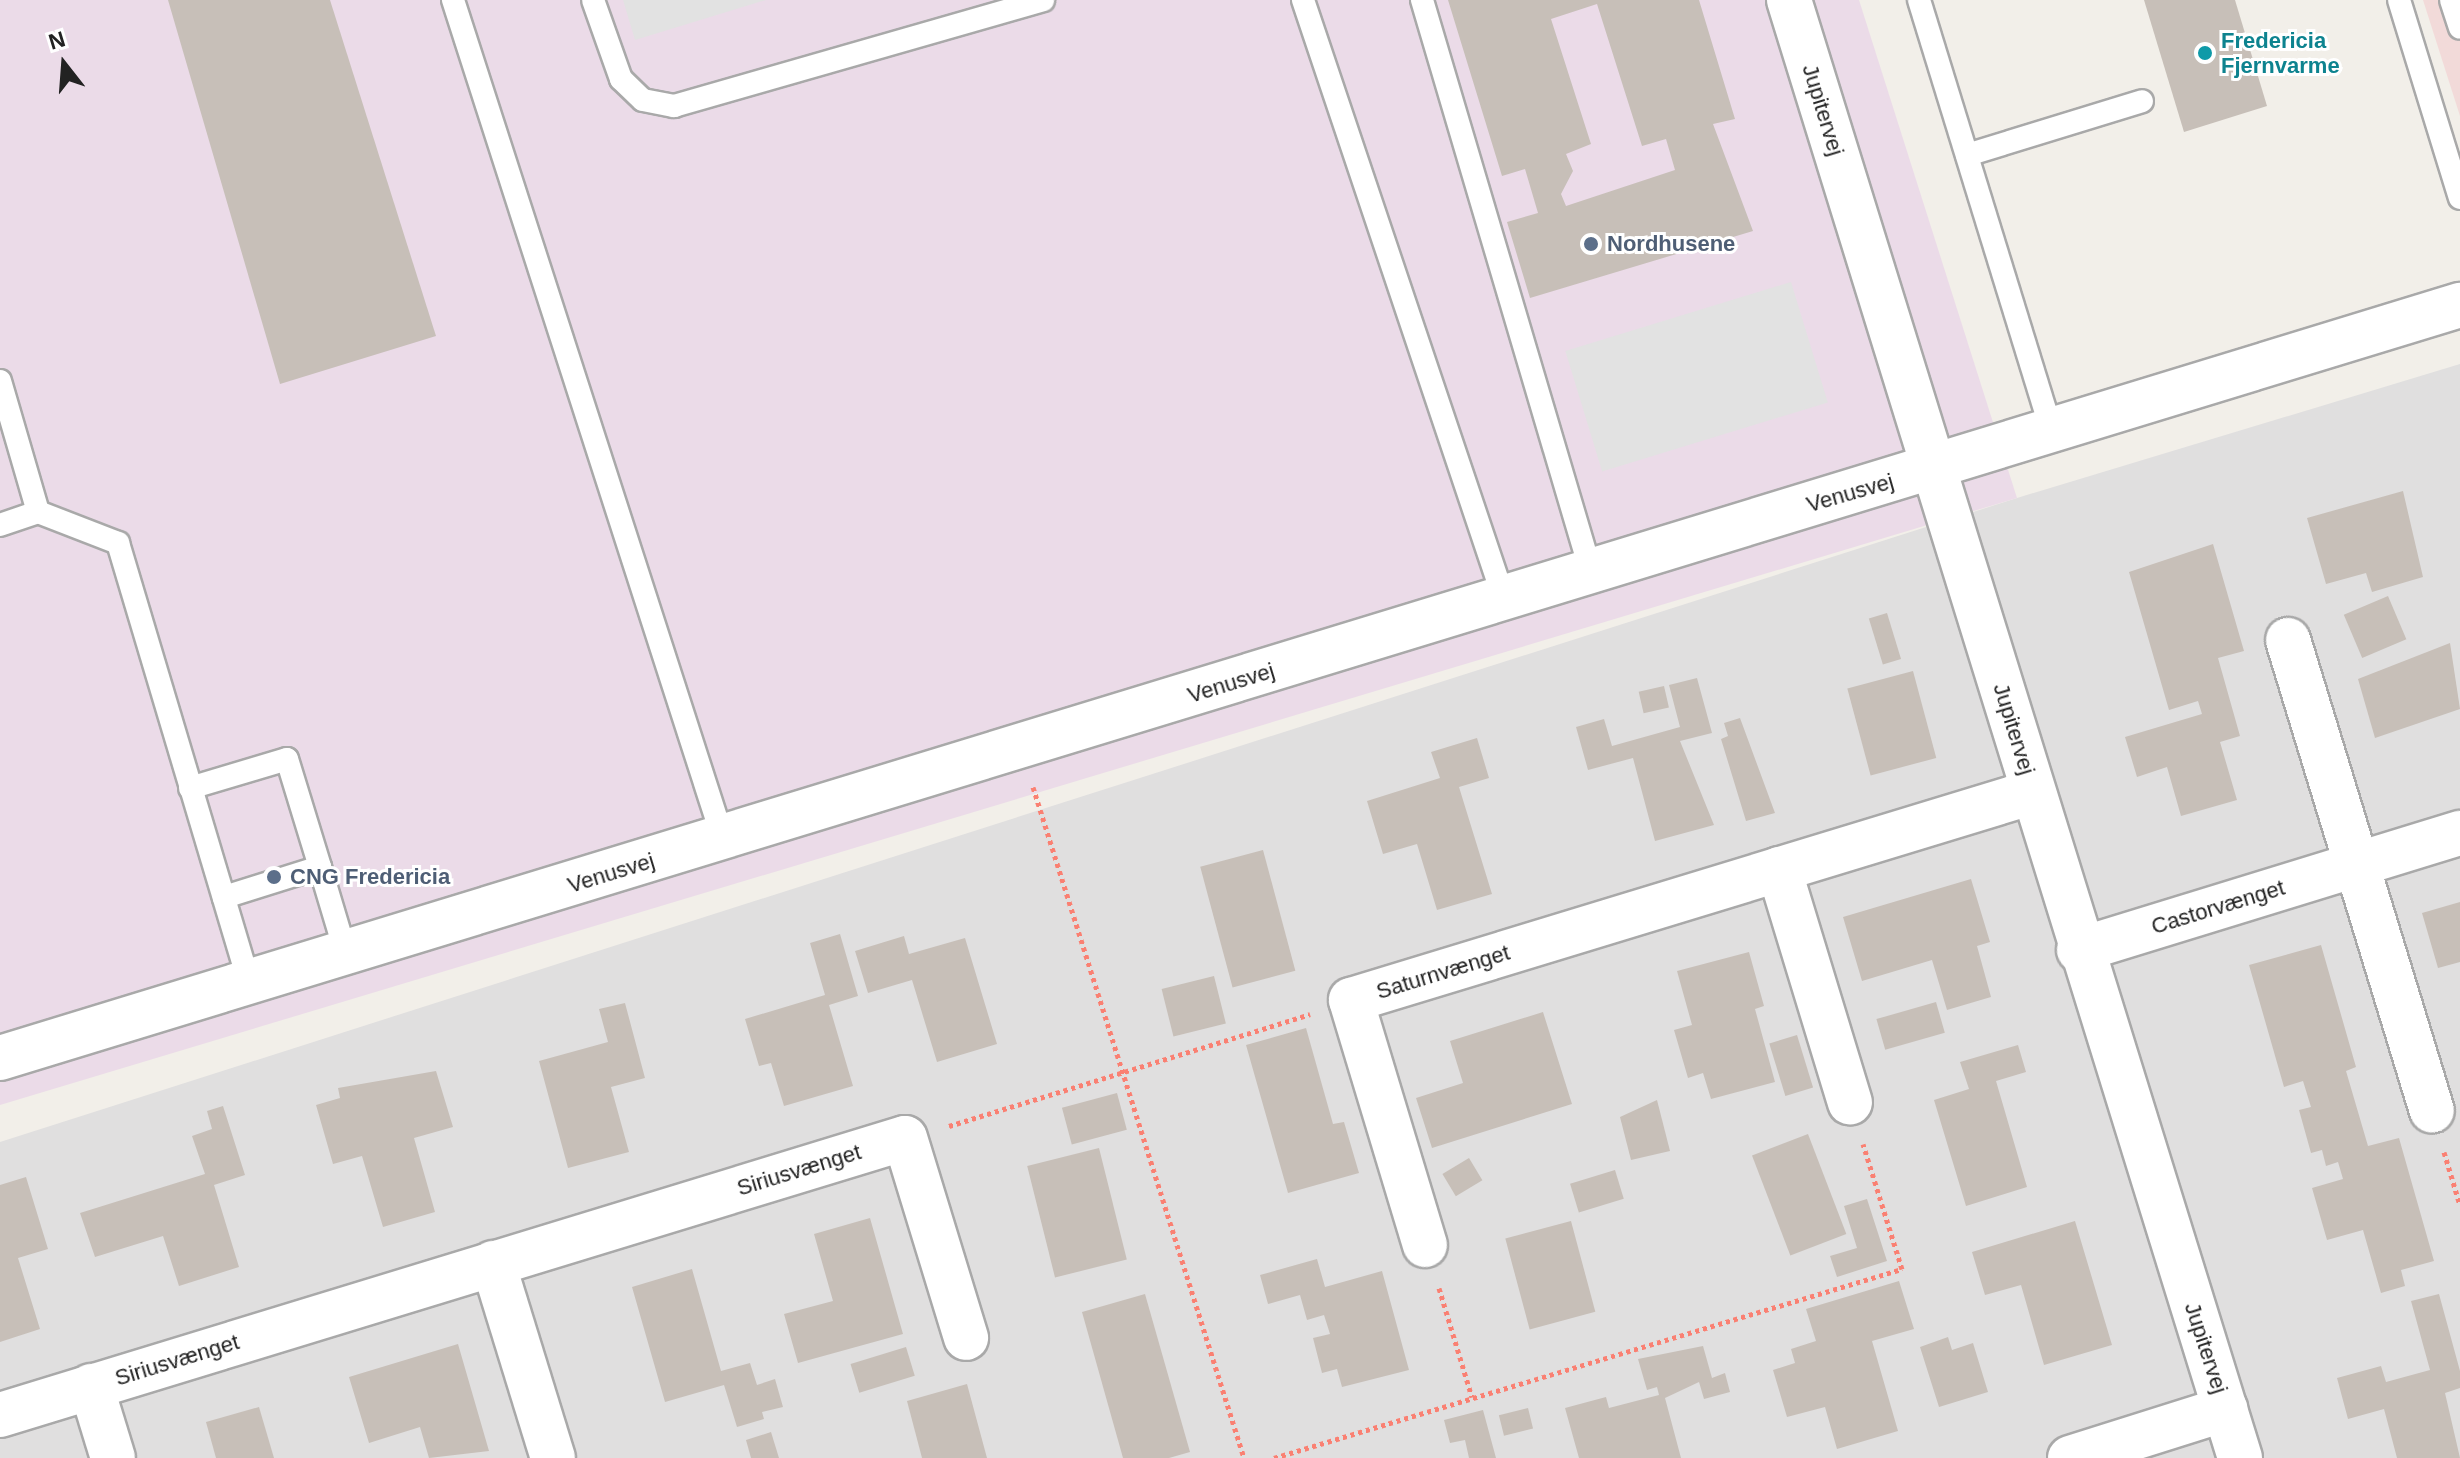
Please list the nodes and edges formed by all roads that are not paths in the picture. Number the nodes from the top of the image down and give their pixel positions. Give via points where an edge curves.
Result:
1 (453, 0) edge
2 (593, 0) edge
3 (1043, 0) edge
4 (1303, 0) edge
5 (1422, 0) edge
6 (1789, 0) edge
7 (1919, 0) edge
8 (2399, 0) edge
9 (2451, 0) edge
10 (2460, 28) edge
11 (2142, 101) dead end
12 (1967, 155) junction
13 (2460, 198) edge
14 (2460, 305) edge
15 (0, 381) edge
16 (2052, 432) junction
17 (1933, 469) junction
18 (38, 512) junction
19 (0, 525) edge
20 (1591, 572) junction
21 (1504, 599) junction
22 (2288, 640) dead end
23 (190, 788) junction
24 (2033, 792) junction
25 (2460, 833) edge
26 (723, 839) junction
27 (2357, 864) junction
28 (320, 867) junction
29 (1779, 869) junction
30 (224, 897) junction
31 (2079, 950) junction
32 (346, 954) junction
33 (249, 982) junction
34 (0, 1058) edge
35 (1850, 1102) road end
36 (2432, 1110) road end
37 (1425, 1245) road end
38 (493, 1263) junction
39 (966, 1338) dead end
40 (91, 1386) junction
41 (2225, 1409) junction
42 (0, 1415) edge
43 (113, 1458) edge
44 (553, 1458) edge
45 (2070, 1458) edge
46 (2240, 1458) edge

1 - 26 lane
2 - 3 lane via 621,79 643,100 674,106
4 - 21 lane
5 - 20 lane
6 - 17 street, Jupitervej
7 - 12 lane
8 - 13 lane
9 - 10 lane
11 - 12 lane
12 - 16 lane
14 - 16 street, Venusvej
15 - 18 lane
16 - 17 street, Venusvej
17 - 20 street, Venusvej
17 - 24 street, Jupitervej
18 - 19 lane
18 - 23 lane via 118,543
20 - 21 street, Venusvej
21 - 26 street, Venusvej
22 - 27 street
23 - 28 lane via 287,759
23 - 30 lane
24 - 29 street, Saturnvænget
24 - 31 street, Jupitervej
25 - 27 street, Castorvænget
26 - 32 street, Venusvej
27 - 31 street, Castorvænget
27 - 36 street
28 - 30 lane
28 - 32 lane
29 - 35 street
29 - 37 street, Saturnvænget via 1351,1000
30 - 33 lane
31 - 41 street, Jupitervej
32 - 33 street, Venusvej
33 - 34 street, Venusvej
38 - 39 street, Siriusvænget via 905,1138
38 - 40 street, Siriusvænget
38 - 44 street
40 - 42 street, Siriusvænget
40 - 43 street, Siriusvænget
41 - 45 street
41 - 46 street, Jupitervej

